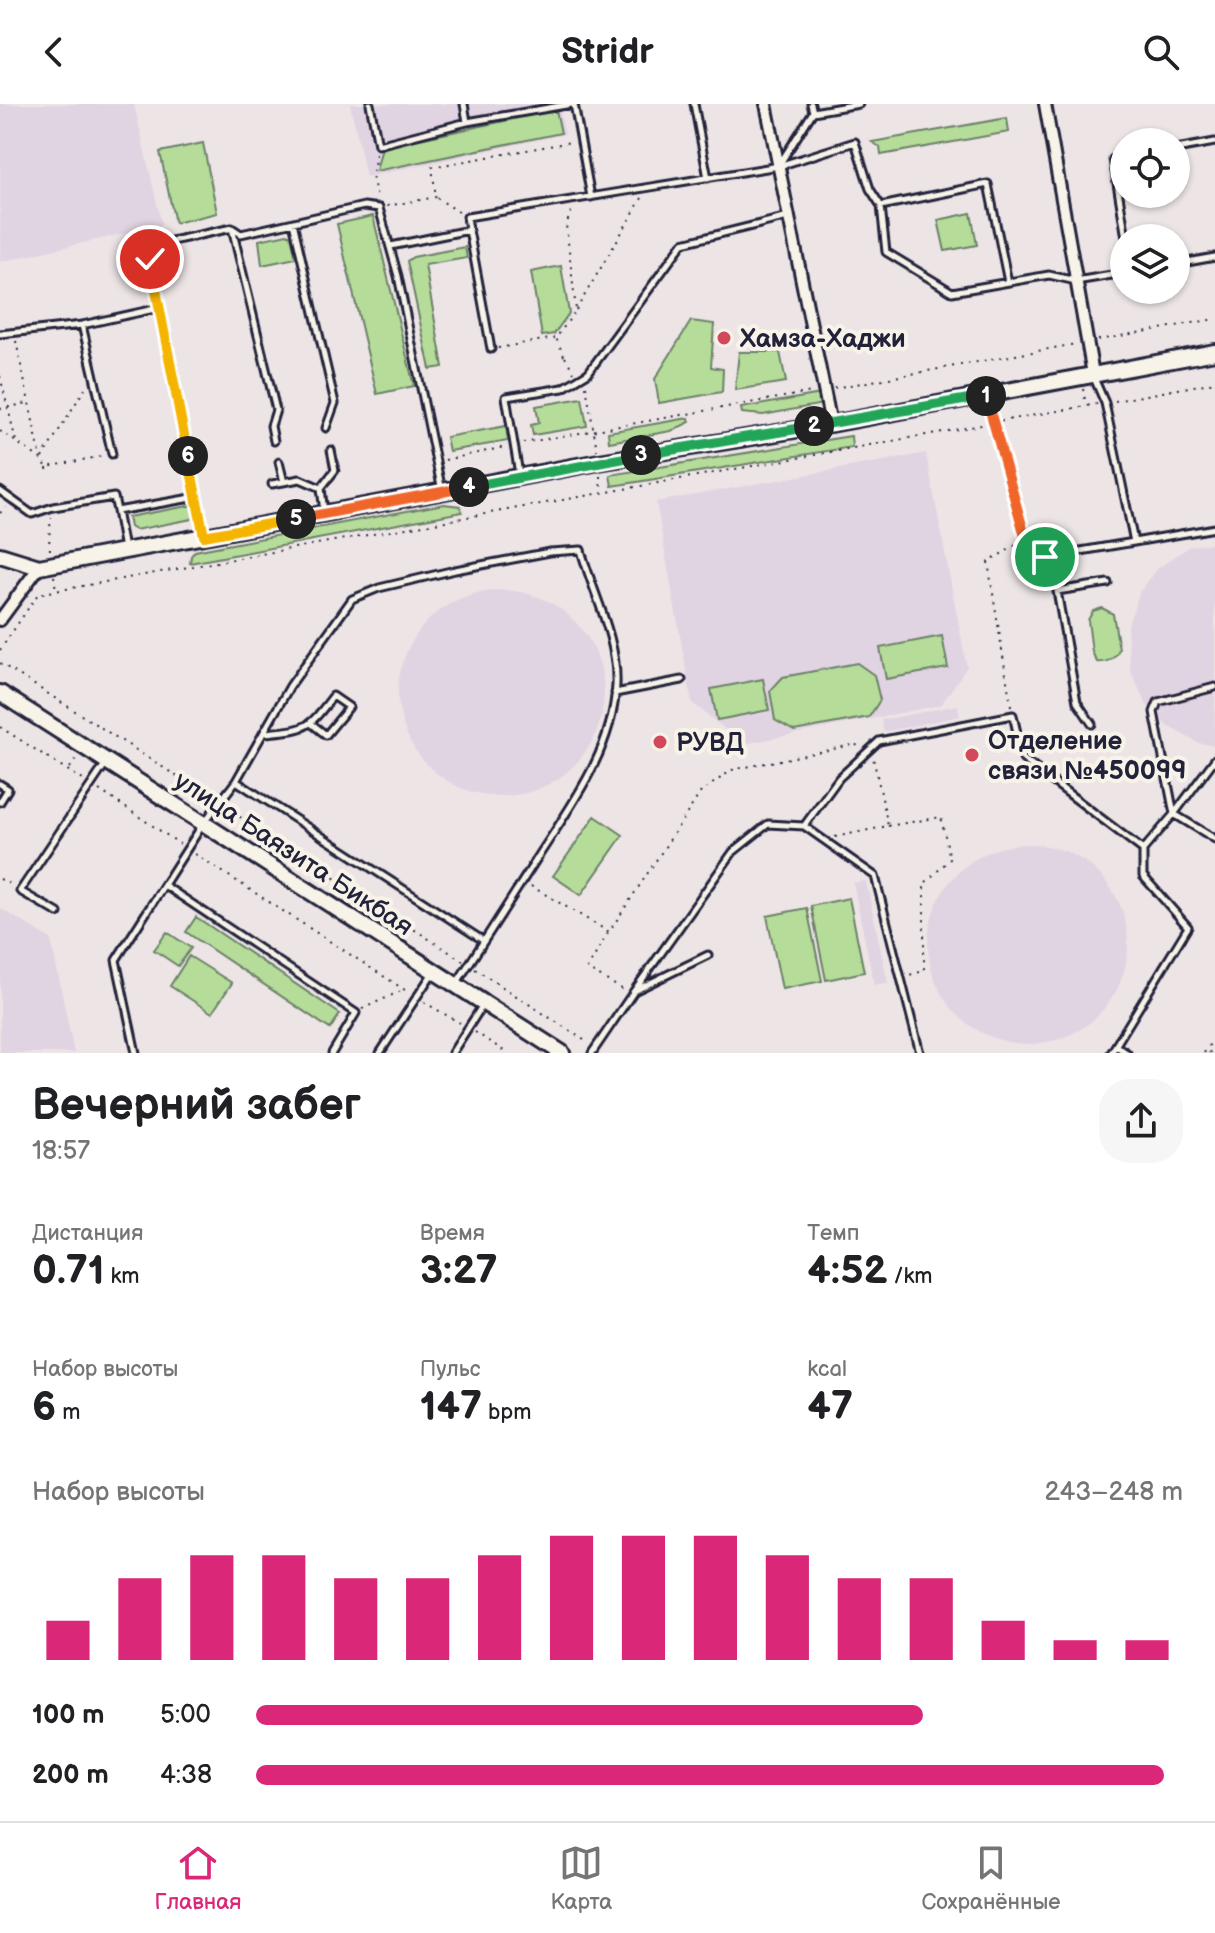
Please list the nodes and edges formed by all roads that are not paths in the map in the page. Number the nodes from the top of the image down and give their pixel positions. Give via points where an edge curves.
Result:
1 (370, 104) edge
2 (464, 104) edge
3 (573, 104) edge
4 (694, 104) edge
5 (766, 104) edge
6 (811, 104) edge
7 (859, 104) edge
8 (1045, 104) edge
9 (813, 112) junction
10 (467, 122) junction
11 (1215, 142) edge
12 (1190, 146) edge
13 (779, 166) junction
14 (708, 178) junction
15 (591, 197) junction
16 (881, 206) junction
17 (789, 217) junction
18 (293, 222) junction
19 (232, 228) junction
20 (469, 230) junction
21 (391, 246) junction
22 (1215, 257) edge
23 (1190, 261) edge
24 (1110, 275) edge
25 (1076, 281) junction
26 (1008, 282) junction
27 (159, 308) junction
28 (82, 325) junction
29 (0, 334) edge
30 (491, 349) road end
31 (1215, 352) edge
32 (1093, 374) junction
33 (986, 395) junction
34 (831, 424) junction
35 (326, 428) dead end
36 (274, 441) dead end
37 (331, 450) dead end
38 (112, 454) road end
39 (279, 462) dead end
40 (520, 477) junction
41 (284, 482) junction
42 (272, 484) dead end
43 (321, 488) junction
44 (0, 491) edge
45 (442, 492) junction
46 (197, 497) junction
47 (117, 511) junction
48 (324, 514) junction
49 (1215, 528) edge
50 (204, 536) junction
51 (1134, 542) junction
52 (125, 551) junction
53 (0, 555) edge
54 (1045, 557) junction
55 (46, 566) junction
56 (1108, 583) dead end
57 (1057, 591) junction
58 (0, 620) edge
59 (682, 680) dead end
60 (1215, 687) edge
61 (0, 693) edge
62 (615, 693) junction
63 (312, 724) junction
64 (1092, 724) dead end
65 (264, 733) junction
66 (1215, 759) edge
67 (107, 762) junction
68 (236, 781) junction
69 (0, 784) edge
70 (0, 802) edge
71 (1174, 814) junction
72 (203, 824) junction
73 (804, 826) junction
74 (1215, 839) edge
75 (1143, 850) junction
76 (164, 885) junction
77 (58, 913) dead end
78 (484, 941) junction
79 (708, 955) dead end
80 (434, 971) junction
81 (455, 984) junction
82 (633, 992) junction
83 (484, 1003) junction
84 (1116, 1046) junction
85 (594, 1050) edge
86 (136, 1053) edge
87 (332, 1053) edge
88 (380, 1053) edge
89 (452, 1053) edge
90 (562, 1053) edge
91 (920, 1053) edge
92 (1111, 1053) edge
93 (1127, 1053) edge

1 - 10 lane via 378,145
2 - 10 lane
3 - 10 lane
3 - 15 lane
4 - 14 lane
5 - 13 street
6 - 9 lane
7 - 9 lane
8 - 25 street
9 - 13 lane
11 - 12 lane
13 - 14 lane
13 - 16 lane via 855,142
13 - 17 street
14 - 15 lane
15 - 20 lane via 467,217
16 - 26 lane via 886,252 952,292
16 - 26 lane via 988,184
17 - 34 street
17 - 40 lane via 683,243 588,373 563,388 506,397
18 - 19 lane via 241,234
18 - 21 lane via 364,206 379,208
18 - 35 lane via 335,403
19 - 27 lane via 158,244 150,259
19 - 36 lane via 276,410
20 - 21 lane
20 - 30 lane
21 - 45 lane
22 - 23 lane
24 - 25 lane
25 - 26 lane via 1049,275
25 - 32 street
27 - 28 lane
27 - 46 lane
28 - 29 lane
28 - 38 lane
31 - 32 main road
32 - 33 main road
32 - 51 lane via 1105,403
33 - 34 main road
33 - 54 lane via 1026,540
34 - 40 main road
37 - 43 lane via 335,470
39 - 41 lane
40 - 45 main road
41 - 42 lane
41 - 43 lane via 300,479
43 - 48 lane
44 - 47 lane via 32,514 114,497
45 - 48 main road
46 - 47 lane
46 - 50 lane
47 - 52 lane
48 - 50 main road
49 - 51 lane
50 - 52 main road
51 - 54 lane
52 - 55 main road
53 - 55 main road
54 - 57 lane
55 - 58 street
56 - 57 lane
57 - 64 lane via 1077,702
59 - 62 lane
60 - 71 lane via 1158,702 1154,712
61 - 67 main road, улица Баязита Бикбая
62 - 65 lane via 608,626 581,550 550,552 394,584 352,599 290,686
62 - 78 lane via 611,723 588,778
63 - 63 lane via 333,696 349,707 326,735
63 - 65 lane
65 - 68 lane
66 - 71 lane
67 - 72 main road, улица Баязита Бикбая
67 - 77 lane via 20,891
68 - 72 lane
68 - 78 lane
69 - 70 lane via 8,789
71 - 74 lane
71 - 75 lane
72 - 76 lane
72 - 80 main road, улица Баязита Бикбая
73 - 75 lane via 839,778 879,741 1013,715 1023,759
73 - 82 lane via 768,824 733,852
73 - 91 lane via 875,876
75 - 84 lane via 1143,876 1188,927
76 - 86 lane via 116,960
76 - 87 lane via 356,1013
78 - 81 lane
79 - 82 lane
80 - 81 main road, улица Баязита Бикбая
80 - 88 lane
81 - 83 main road, улица Баязита Бикбая
82 - 85 lane
83 - 89 lane
83 - 90 main road, улица Баязита Бикбая
84 - 92 lane
84 - 93 lane

